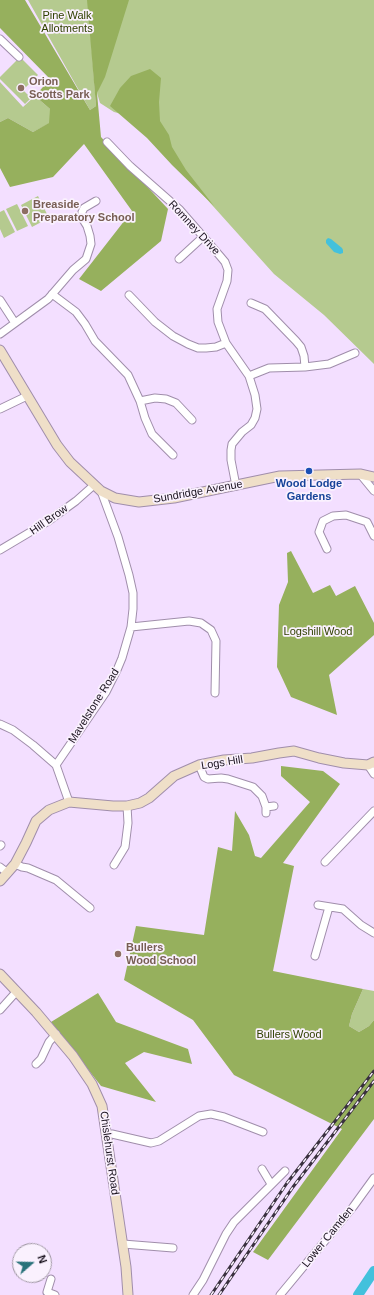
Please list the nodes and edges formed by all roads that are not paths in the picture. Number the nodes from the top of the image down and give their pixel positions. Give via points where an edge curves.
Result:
1 (0, 40) edge
2 (19, 57) dead end
3 (107, 142) dead end
4 (96, 201) dead end
5 (204, 236) junction
6 (179, 259) dead end
7 (52, 294) junction
8 (129, 295) dead end
9 (0, 300) edge
10 (251, 303) dead end
11 (15, 323) junction
12 (0, 334) edge
13 (226, 343) junction
14 (0, 350) edge
15 (355, 353) dead end
16 (304, 367) junction
17 (249, 376) junction
18 (27, 396) junction
19 (140, 401) junction
20 (0, 409) edge
21 (192, 420) dead end
22 (173, 455) dead end
23 (360, 474) junction
24 (374, 477) edge
25 (236, 486) junction
26 (98, 488) junction
27 (374, 491) edge
28 (115, 498) junction
29 (106, 506) junction
30 (373, 533) edge
31 (327, 548) dead end
32 (0, 550) edge
33 (131, 627) junction
34 (215, 693) dead end
35 (0, 724) edge
36 (371, 764) edge
37 (56, 765) junction
38 (199, 765) junction
39 (374, 774) edge
40 (69, 802) junction
41 (127, 806) junction
42 (274, 806) dead end
43 (374, 811) edge
44 (325, 862) dead end
45 (15, 864) junction
46 (114, 865) dead end
47 (0, 867) edge
48 (8, 873) junction
49 (0, 881) edge
50 (318, 905) dead end
51 (329, 907) junction
52 (90, 908) dead end
53 (374, 933) edge
54 (315, 956) dead end
55 (0, 974) edge
56 (17, 991) junction
57 (0, 1010) edge
58 (56, 1034) junction
59 (36, 1064) dead end
60 (263, 1132) dead end
61 (106, 1134) junction
62 (262, 1170) dead end
63 (285, 1171) dead end
64 (374, 1178) edge
65 (272, 1184) junction
66 (123, 1244) junction
67 (173, 1248) dead end
68 (50, 1283) edge
69 (55, 1295) edge
70 (128, 1295) edge
71 (194, 1295) edge
72 (280, 1295) edge

1 - 2 street
3 - 5 street, Romney Drive
4 - 7 street via 82,212 91,244 86,259 72,270
5 - 6 street
5 - 13 street, Romney Drive via 225,262 228,270 218,309 218,322
7 - 11 street
7 - 19 street via 76,312 95,341 128,375
8 - 13 street via 155,322 172,336 188,344 206,348
9 - 11 street
10 - 16 street via 265,309 301,347
11 - 12 street
13 - 17 street, Romney Drive
14 - 18 street, Sundridge Avenue
15 - 16 street via 329,364
16 - 17 street via 269,368
17 - 25 street, Romney Drive via 257,409 251,425 232,444 231,460
18 - 20 street
18 - 26 street, Sundridge Avenue via 70,462
19 - 21 street via 166,399 176,403
19 - 22 street via 152,434
23 - 24 street, Sundridge Avenue
23 - 25 street, Sundridge Avenue via 280,476
23 - 27 street
25 - 28 street, Sundridge Avenue via 139,502
26 - 28 street, Sundridge Avenue
26 - 29 street, Mavelstone Road
26 - 32 street, Hill Brow
28 - 29 street
29 - 33 street, Mavelstone Road via 129,575 133,609
30 - 31 street via 367,522 346,515 333,516 323,521 319,532
33 - 34 street via 189,622 201,623 211,630 216,641
33 - 37 street, Mavelstone Road via 122,658 108,686
35 - 37 street via 13,730
36 - 38 street, Logs Hill via 338,762 294,752
36 - 39 street
37 - 40 street
38 - 41 street, Logs Hill via 174,776 149,798
38 - 42 street via 204,777 228,779 253,787 262,796 266,810
40 - 41 street, Logs Hill
40 - 45 street, Logs Hill via 48,810 36,821
41 - 46 street via 125,847
43 - 44 street
45 - 48 street, Logs Hill
45 - 52 street via 56,880
47 - 48 street
48 - 49 street, Logs Hill
50 - 51 street
51 - 53 street via 343,909
51 - 54 street
55 - 56 street, Chislehurst Road
56 - 57 street
56 - 58 street, Chislehurst Road
58 - 59 street via 49,1042 42,1059
58 - 61 street, Chislehurst Road via 92,1084 102,1106
60 - 61 street via 211,1114 199,1116 160,1141 151,1143
61 - 66 street, Chislehurst Road
62 - 65 street
63 - 65 street
64 - 72 street, Lower Camden
65 - 71 street via 234,1222
66 - 67 street
66 - 70 street, Chislehurst Road
68 - 69 street via 47,1292

